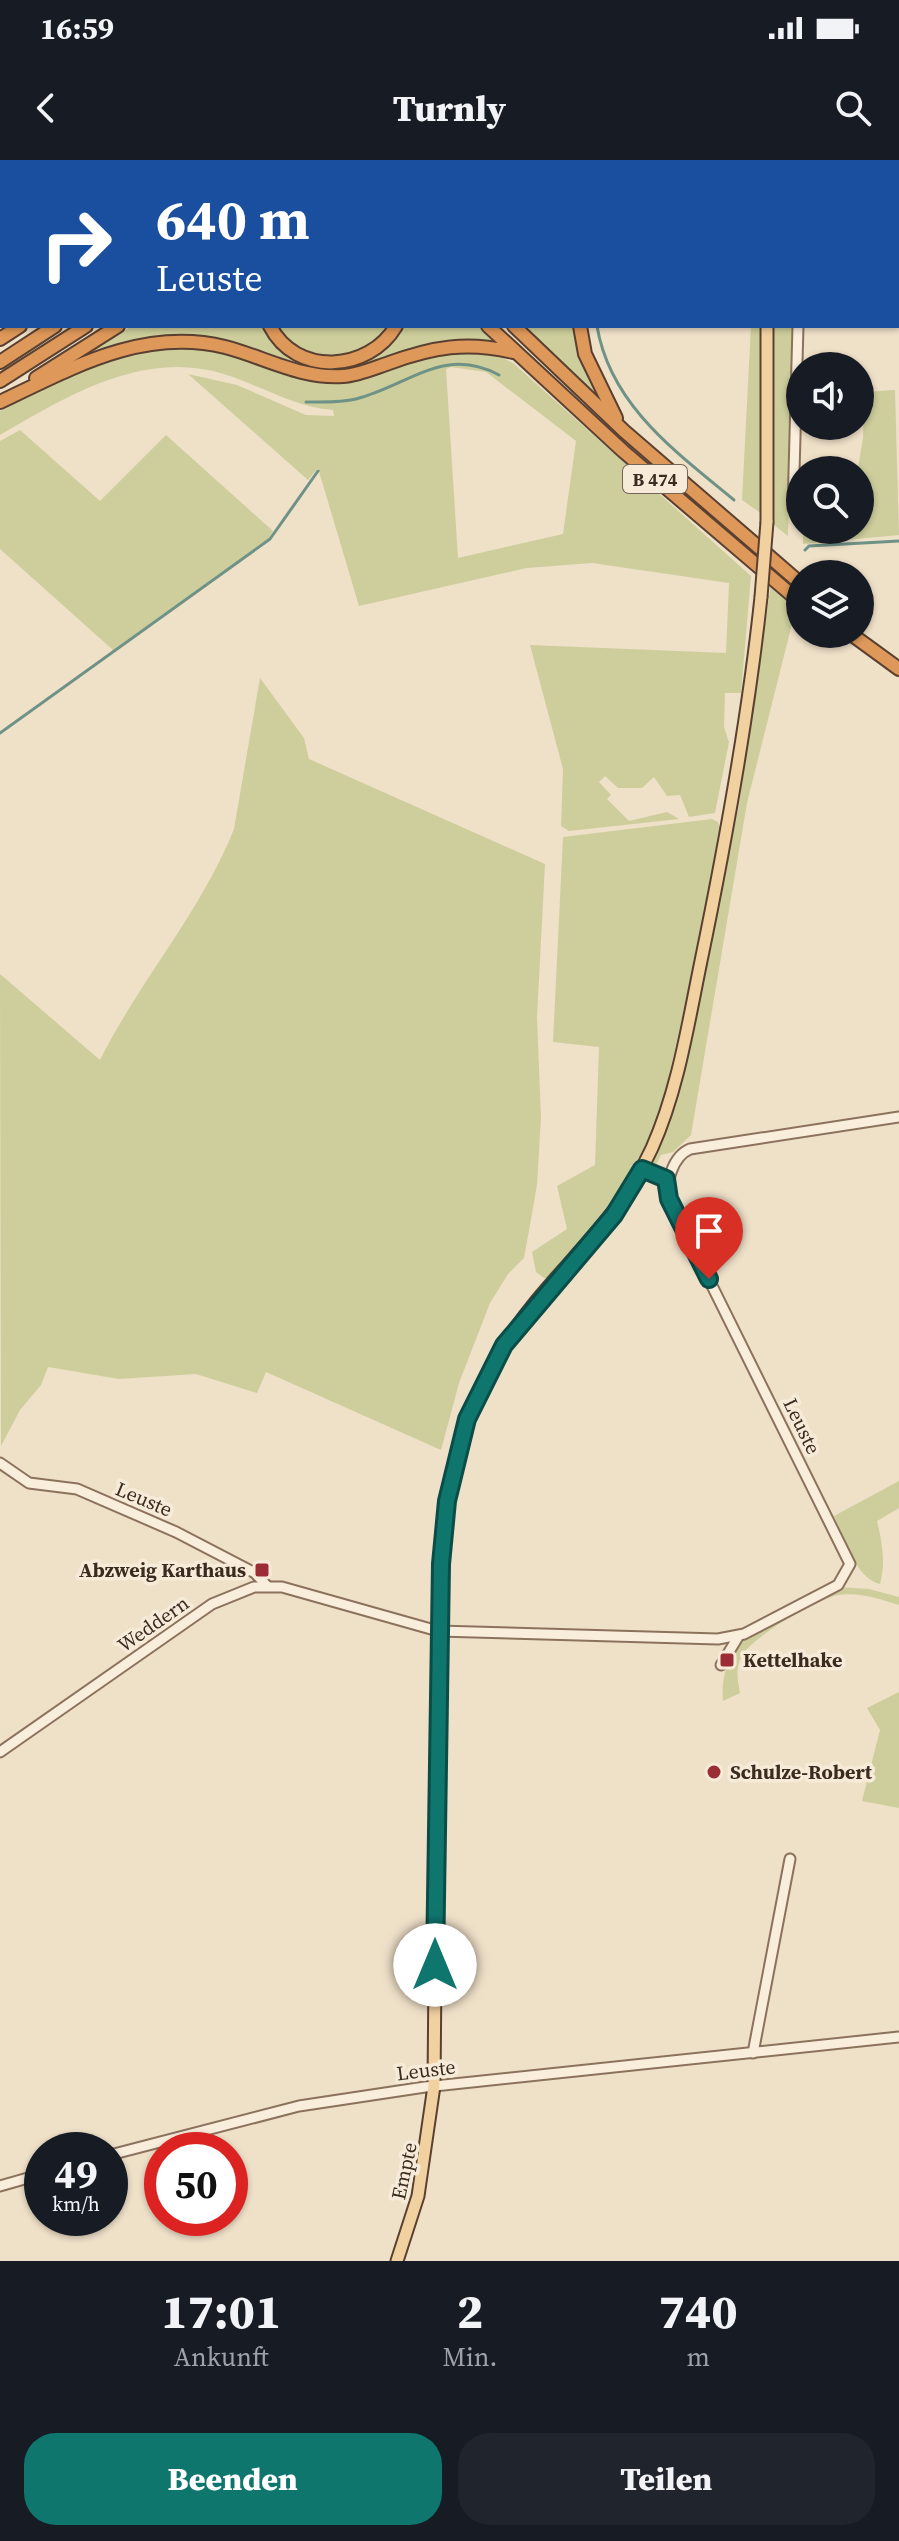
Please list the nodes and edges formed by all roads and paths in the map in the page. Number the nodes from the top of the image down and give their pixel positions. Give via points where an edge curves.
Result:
1 (17, 328) edge
2 (52, 328) edge
3 (83, 328) edge
4 (115, 328) edge
5 (272, 328) edge
6 (394, 328) edge
7 (490, 328) edge
8 (516, 328) edge
9 (580, 328) edge
10 (767, 328) edge
11 (798, 328) edge
12 (0, 339) edge
13 (513, 352) junction
14 (0, 362) edge
15 (0, 381) edge
16 (0, 401) edge
17 (624, 431) junction
18 (795, 456) edge
19 (786, 571) edge
20 (786, 590) edge
21 (870, 648) edge
22 (899, 669) edge
23 (899, 1117) edge
24 (642, 1169) junction
25 (666, 1179) junction
26 (0, 1463) edge
27 (267, 1586) junction
28 (438, 1631) junction
29 (738, 1637) junction
30 (710, 1639) junction
31 (0, 1752) edge
32 (790, 1859) dead end
33 (899, 2037) edge
34 (753, 2053) junction
35 (434, 2086) junction
36 (128, 2150) edge
37 (24, 2179) edge
38 (0, 2186) edge
39 (397, 2261) edge

1 - 12 highway
2 - 14 highway
3 - 15 highway
4 - 16 highway
5 - 6 highway via 300,355 331,364 361,358
7 - 13 highway, B 474
8 - 17 highway, B 474
9 - 17 highway via 585,354
10 - 24 main road, Empte, bridge via 767,522 738,773 667,1111
11 - 18 street
13 - 16 highway via 448,345 344,376 303,372 203,342 145,343
13 - 20 highway, B 474
17 - 19 highway, B 474
21 - 22 highway
23 - 25 street via 690,1149
24 - 25 street
24 - 28 main road, Empte via 614,1215 504,1345 467,1419 447,1501
25 - 29 street, Leuste via 669,1199 850,1564 838,1585
26 - 27 street, Leuste via 29,1483 77,1489 176,1532 255,1573
27 - 28 street, Weddern
27 - 31 street, Weddern via 212,1604
28 - 30 street, Leuste
28 - 35 main road, Empte
29 - 30 street, Leuste
29 - 30 street, Leuste via 722,1662
32 - 34 street
33 - 34 street, Leuste
34 - 35 street, Leuste
35 - 36 street, Leuste via 299,2106
35 - 39 main road, Empte via 418,2196
37 - 38 street

